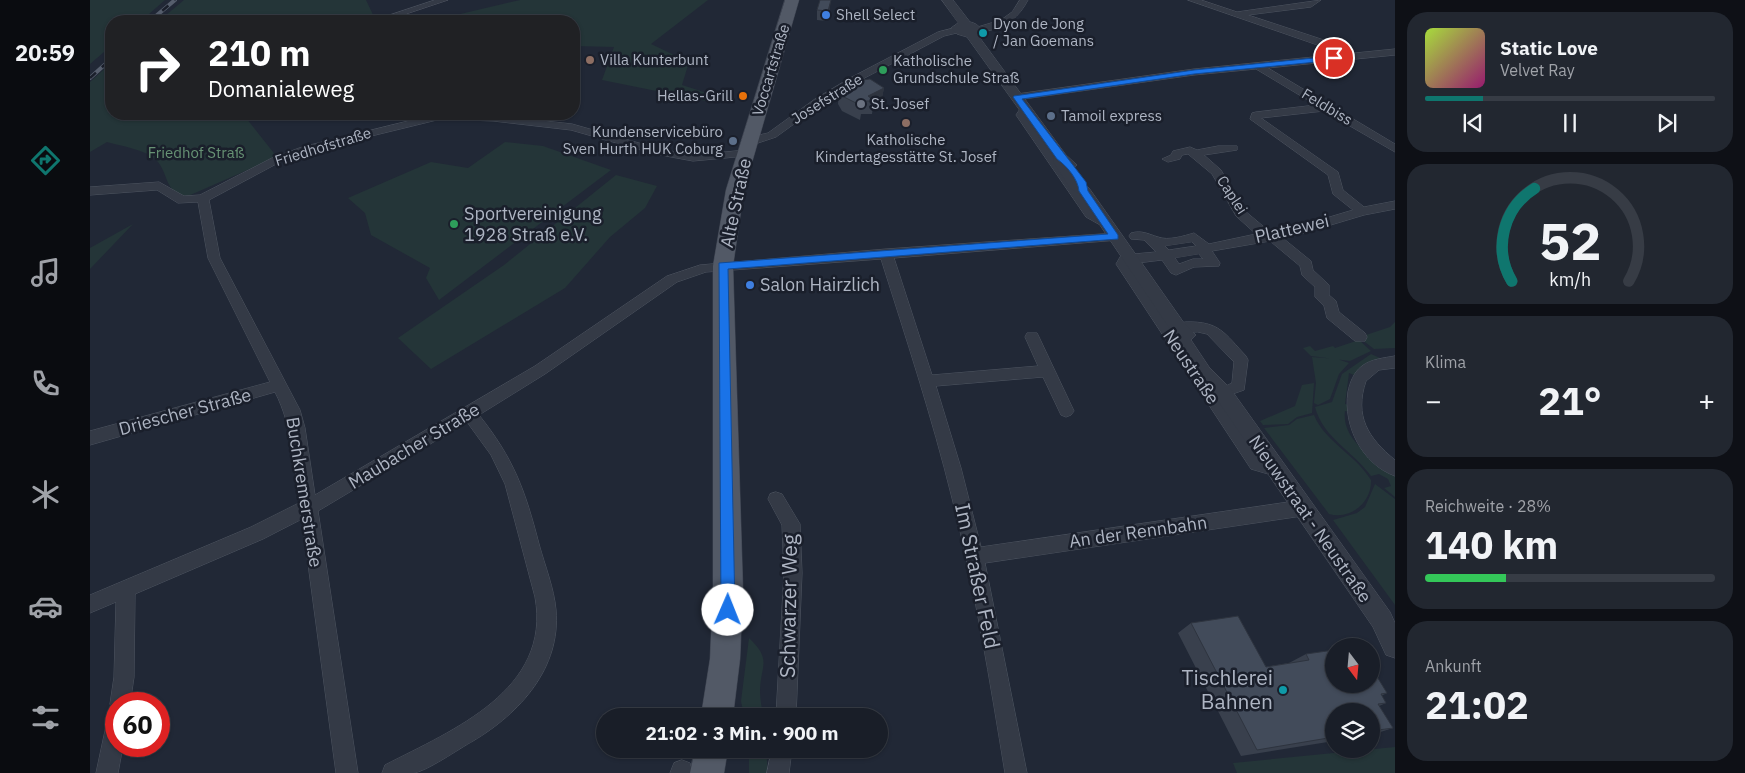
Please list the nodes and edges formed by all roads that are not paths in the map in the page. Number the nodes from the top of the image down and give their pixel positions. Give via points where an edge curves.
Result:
1 (444, 0) edge
2 (792, 0) edge
3 (947, 0) edge
4 (1024, 0) edge
5 (1192, 0) edge
6 (1317, 0) edge
7 (1237, 14) junction
8 (395, 15) edge
9 (967, 29) junction
10 (1395, 52) edge
11 (1384, 53) junction
12 (1353, 56) junction
13 (1395, 60) edge
14 (1258, 66) junction
15 (1022, 102) junction
16 (1327, 107) junction
17 (424, 120) edge
18 (523, 120) edge
19 (748, 146) junction
20 (1233, 148) dead end
21 (1395, 149) edge
22 (1189, 150) junction
23 (1061, 158) joint
24 (1168, 159) dead end
25 (90, 191) edge
26 (203, 198) junction
27 (1395, 205) edge
28 (1378, 208) junction
29 (1362, 211) junction
30 (1395, 212) edge
31 (1106, 223) junction
32 (1135, 236) dead end
33 (1115, 237) junction
34 (1270, 237) junction
35 (1156, 242) junction
36 (1205, 249) junction
37 (886, 253) junction
38 (1166, 256) junction
39 (1129, 257) junction
40 (723, 266) junction
41 (1178, 328) junction
42 (1032, 337) dead end
43 (1360, 337) dead end
44 (1395, 362) edge
45 (1048, 371) junction
46 (927, 381) junction
47 (279, 385) junction
48 (1223, 393) junction
49 (1066, 411) dead end
50 (469, 414) junction
51 (90, 438) edge
52 (1274, 469) junction
53 (1395, 469) edge
54 (776, 499) dead end
55 (309, 507) junction
56 (1302, 508) junction
57 (974, 556) junction
58 (126, 588) junction
59 (90, 604) edge
60 (1388, 626) edge
61 (1395, 646) edge
62 (122, 692) edge
63 (718, 708) edge
64 (786, 708) edge
65 (109, 757) edge
66 (703, 758) edge
67 (780, 758) edge
68 (690, 772) edge
69 (106, 773) edge
70 (347, 773) edge
71 (393, 773) edge
72 (778, 773) edge
73 (1016, 773) edge

1 - 8 street
2 - 19 main road, Voccartstraße
3 - 9 street
4 - 9 street, Josefstraße via 1000,26
5 - 7 street
6 - 7 street via 1311,4
7 - 12 street via 1339,48
9 - 15 street
9 - 19 street, Josefstraße via 942,34 842,88 769,138
10 - 11 street
11 - 12 street
11 - 13 street
12 - 14 street
14 - 15 street
14 - 16 street, Feldbiss
15 - 23 street
15 - 31 street via 1021,116 1090,214
16 - 21 street, Feldbiss
16 - 29 street via 1270,120 1334,174 1337,192
17 - 26 street, Friedhofstraße via 332,141 276,160
18 - 19 street, Friedhofstraße via 572,127 685,157 706,158
19 - 40 main road, Alte Straße via 735,190
20 - 22 street, Caplei
22 - 24 street, Caplei
22 - 34 street, Caplei via 1217,172 1240,213
23 - 31 street via 1060,162 1075,185 1084,191
25 - 26 street via 160,186 182,200
26 - 47 street, Buchkremerstraße via 214,258
27 - 28 street, Plattewei
28 - 29 street, Plattewei
28 - 30 street, Plattewei
29 - 34 street, Plattewei
31 - 33 street
32 - 35 street via 1147,236
33 - 37 street, Maubacher Straße
33 - 39 street
34 - 36 street, Plattewei
34 - 43 street, Caplei via 1306,264 1307,272 1322,285 1322,297 1331,304 1332,314
35 - 36 street via 1194,237
35 - 38 street
36 - 38 street, Plattewei
36 - 38 street via 1214,263 1193,264 1172,274
37 - 40 street, Maubacher Straße
37 - 46 street, Im Straßer Feld
38 - 39 street, Plattewei
39 - 41 street
39 - 52 street, Neustraße via 1122,264 1257,464
40 - 50 street, Maubacher Straße via 705,268 672,279 540,370
40 - 63 main road, Alte Straße via 728,590 725,659
41 - 48 street, Neustraße via 1180,338 1212,385
41 - 48 street via 1211,329 1241,360 1240,386
42 - 45 street
44 - 53 street via 1365,371 1356,383 1355,398 1356,425 1360,434
45 - 46 street
45 - 49 street
46 - 57 street, Im Straßer Feld via 946,441
47 - 51 street, Driescher Straße
47 - 55 street, Buchkremerstraße via 297,428
48 - 52 street, Nieuwstraat - Neustraße
50 - 55 street, Maubacher Straße
50 - 71 street via 505,464 518,498 547,612 544,646 537,666 512,700 472,731
52 - 56 street, Nieuwstraat - Neustraße
54 - 64 street, Schwarzer Weg via 790,524 792,564
55 - 58 street, Maubacher Straße via 258,534
55 - 70 street, Buchkremerstraße
56 - 57 street, An der Rennbahn
56 - 60 street, Nieuwstraat - Neustraße
57 - 73 street, Im Straßer Feld
58 - 59 street, Maubacher Straße
58 - 62 street
60 - 61 street, Nieuwstraat - Neustraße
65 - 69 street
66 - 68 main road
67 - 72 street

